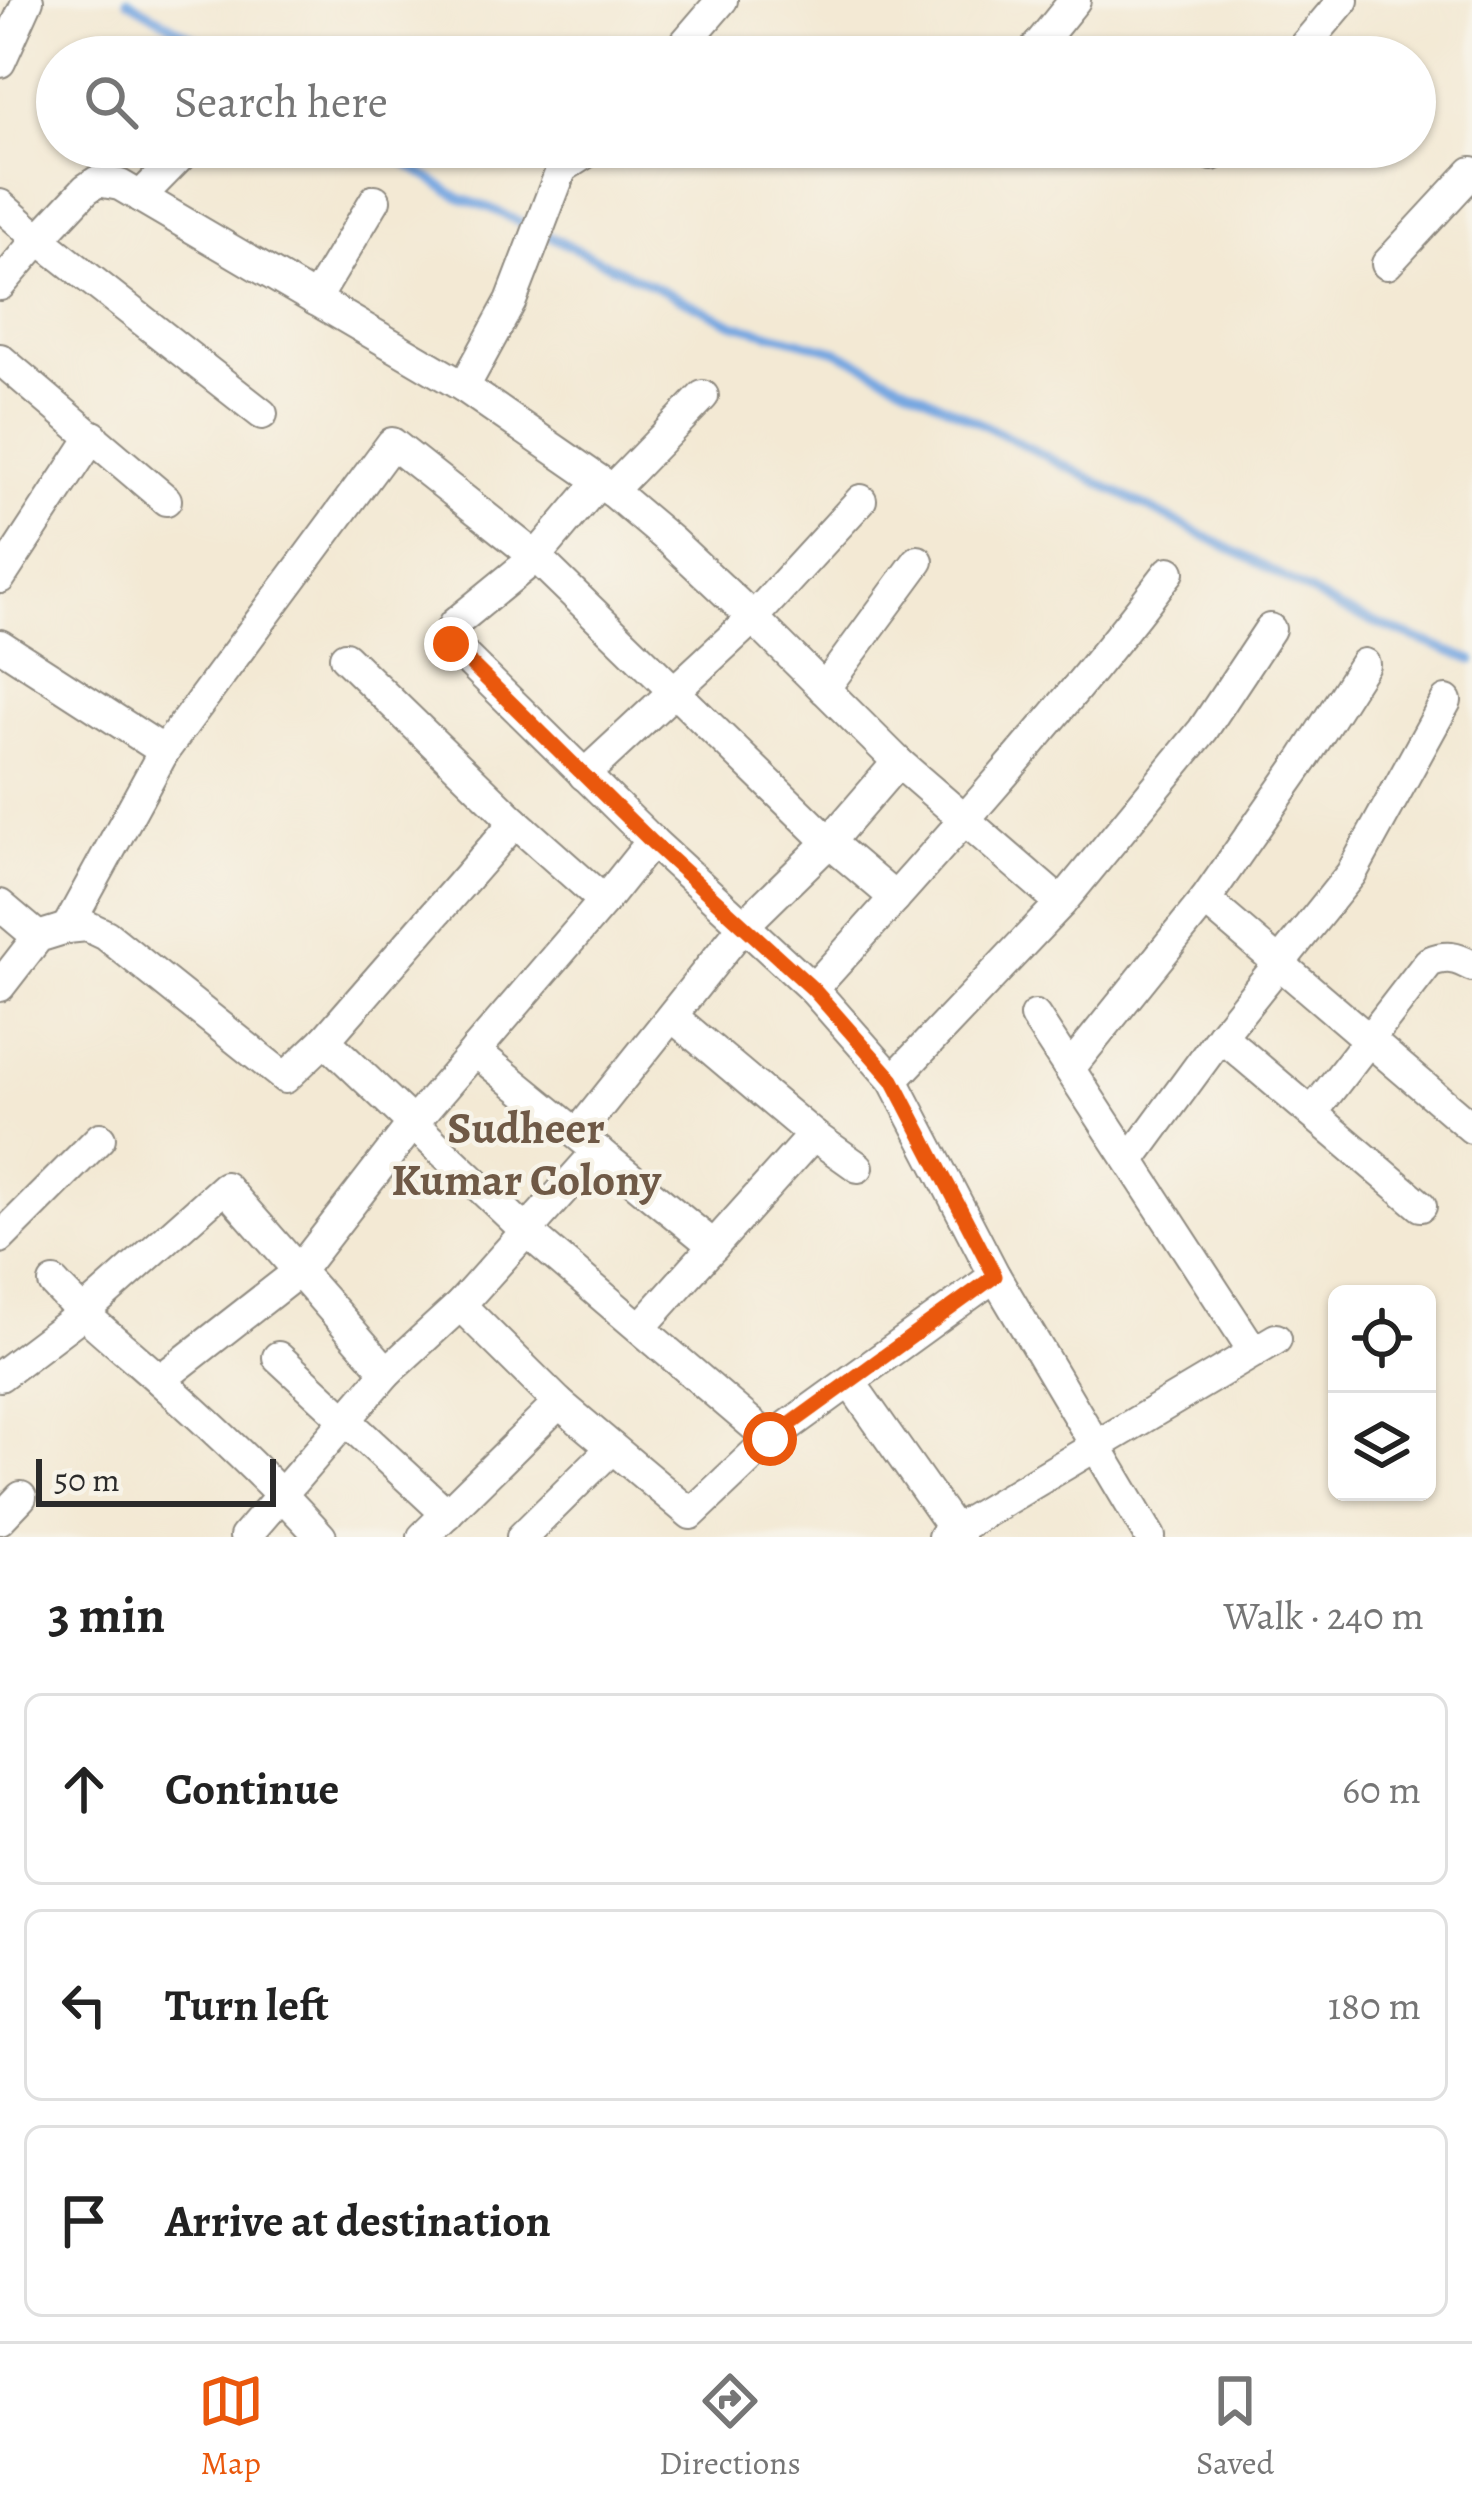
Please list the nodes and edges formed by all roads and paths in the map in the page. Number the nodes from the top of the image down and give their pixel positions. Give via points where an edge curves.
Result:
1 (28, 0) edge
2 (722, 0) edge
3 (1075, 0) edge
4 (1343, 0) edge
5 (691, 36) edge
6 (1045, 36) edge
7 (1313, 36) edge
8 (0, 62) edge
9 (168, 168) edge
10 (562, 168) edge
11 (1472, 172) edge
12 (140, 197) junction
13 (375, 200) dead end
14 (0, 205) edge
15 (39, 239) junction
16 (1387, 264) dead end
17 (0, 285) edge
18 (315, 300) junction
19 (0, 359) edge
20 (464, 387) junction
21 (703, 395) dead end
22 (262, 414) dead end
23 (93, 436) junction
24 (605, 486) junction
25 (166, 500) dead end
26 (862, 500) dead end
27 (536, 557) junction
28 (918, 561) dead end
29 (1169, 572) dead end
30 (0, 578) edge
31 (753, 618) junction
32 (1270, 629) dead end
33 (0, 645) edge
34 (345, 657) dead end
35 (1364, 664) dead end
36 (824, 689) junction
37 (675, 692) junction
38 (1446, 701) dead end
39 (164, 751) junction
40 (898, 762) junction
41 (584, 775) junction
42 (966, 820) junction
43 (515, 822) junction
44 (652, 842) junction
45 (829, 842) junction
46 (895, 898) junction
47 (604, 901) junction
48 (1205, 901) junction
49 (1061, 903) junction
50 (0, 905) edge
51 (744, 925) junction
52 (52, 933) junction
53 (1281, 964) junction
54 (1472, 966) edge
55 (0, 986) edge
56 (813, 989) junction
57 (1035, 1016) dead end
58 (673, 1017) junction
59 (1221, 1036) junction
60 (325, 1040) junction
61 (1369, 1040) junction
62 (475, 1052) junction
63 (1070, 1068) junction
64 (893, 1080) junction
65 (1312, 1112) junction
66 (414, 1122) junction
67 (1472, 1128) edge
68 (813, 1135) junction
69 (100, 1138) dead end
70 (588, 1142) junction
71 (1130, 1160) junction
72 (858, 1167) dead end
73 (1421, 1206) dead end
74 (526, 1231) junction
75 (1, 1237) edge
76 (714, 1246) junction
77 (298, 1272) junction
78 (995, 1276) junction
79 (53, 1283) dead end
80 (460, 1304) junction
81 (82, 1314) junction
82 (641, 1327) junction
83 (278, 1357) dead end
84 (386, 1372) junction
85 (0, 1376) edge
86 (160, 1380) junction
87 (850, 1382) junction
88 (559, 1403) junction
89 (346, 1420) junction
90 (770, 1439) junction
91 (1098, 1447) junction
92 (612, 1448) junction
93 (283, 1493) junction
94 (447, 1514) junction
95 (952, 1535) edge
96 (244, 1537) edge
97 (322, 1537) edge
98 (423, 1537) edge
99 (522, 1537) edge
100 (1150, 1537) edge

1 - 8 street
2 - 5 street
3 - 6 street
4 - 7 street
9 - 12 street
10 - 20 street via 511,301
11 - 16 street
12 - 15 street via 98,182
12 - 18 street
13 - 18 street
14 - 15 street
15 - 17 street
15 - 22 street
18 - 20 street
19 - 23 street
20 - 24 street
21 - 24 street
23 - 25 street
23 - 30 street
24 - 27 street
24 - 31 street
26 - 31 street
27 - 37 street
27 - 39 street via 392,443
27 - 41 street via 454,624 451,644
28 - 36 street
29 - 42 street
31 - 36 street
31 - 37 street
32 - 49 street via 1203,730
33 - 39 street
34 - 43 street
35 - 48 street
36 - 40 street
37 - 41 street
37 - 45 street
38 - 53 street via 1352,874
39 - 52 street
40 - 42 street
40 - 45 street
41 - 44 street
42 - 46 street
42 - 49 street
43 - 47 street
43 - 60 street
44 - 47 street
44 - 51 street
45 - 46 street
45 - 51 street
46 - 56 street
47 - 62 street
48 - 53 street
48 - 63 street
49 - 64 street
50 - 52 street
51 - 56 street
51 - 58 street
52 - 55 street
52 - 60 street via 88,926 106,935 285,1078
53 - 59 street
53 - 61 street
54 - 61 street via 1443,956 1430,962
56 - 64 street
57 - 63 street
58 - 68 street
58 - 70 street
59 - 65 street
59 - 71 street
60 - 66 street
61 - 65 street
61 - 67 street
62 - 66 street
62 - 70 street
63 - 71 street
64 - 78 street
65 - 73 street
66 - 74 street
66 - 77 street
68 - 72 street
68 - 76 street
69 - 75 street
70 - 74 street
70 - 76 street
71 - 91 street via 1265,1345
74 - 80 street
74 - 82 street
76 - 82 street
77 - 81 street via 225,1187
77 - 84 street
77 - 86 street
78 - 87 street
78 - 91 street
79 - 81 street
80 - 84 street
80 - 88 street
81 - 85 street
81 - 86 street
82 - 90 street
83 - 89 street
84 - 89 street
86 - 93 street
87 - 90 street
87 - 95 street
88 - 92 street
88 - 94 street
89 - 93 street
89 - 94 street
90 - 92 street via 691,1514
91 - 95 street
91 - 100 street
92 - 99 street
93 - 96 street
93 - 97 street
94 - 98 street

